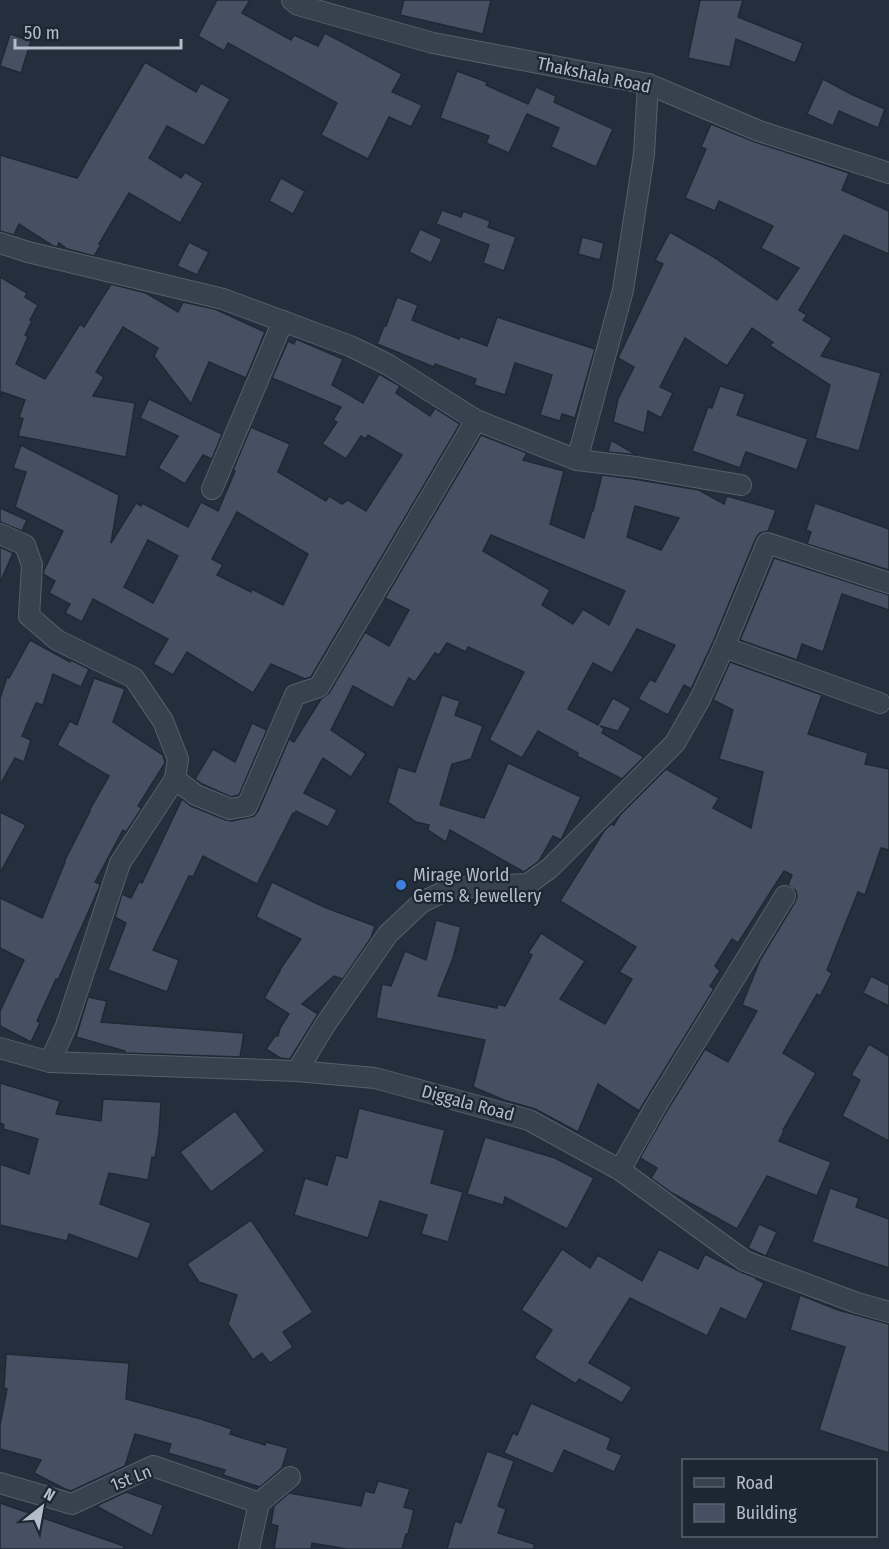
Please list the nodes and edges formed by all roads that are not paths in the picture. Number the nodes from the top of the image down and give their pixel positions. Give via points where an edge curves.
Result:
1 (292, 0) edge
2 (648, 84) junction
3 (888, 170) edge
4 (0, 243) edge
5 (283, 321) junction
6 (476, 420) junction
7 (577, 460) junction
8 (741, 485) dead end
9 (212, 489) dead end
10 (0, 534) edge
11 (889, 583) edge
12 (724, 647) junction
13 (880, 703) dead end
14 (175, 779) junction
15 (785, 896) dead end
16 (0, 1048) edge
17 (50, 1062) junction
18 (297, 1071) junction
19 (620, 1170) junction
20 (889, 1312) edge
21 (290, 1477) dead end
22 (0, 1483) edge
23 (259, 1503) junction
24 (249, 1549) edge

1 - 2 street, Thakshala Road via 298,5 433,43
2 - 3 street, Thakshala Road via 759,131
2 - 7 street via 644,154 623,290
4 - 5 street via 223,299
5 - 6 street via 387,364
5 - 9 street
6 - 7 street
6 - 14 street via 319,687 295,695 247,806 230,808 196,795
7 - 8 street
10 - 14 street via 25,545 32,566 29,616 57,640 134,678 163,721 178,759
11 - 12 street via 767,543
12 - 13 street
12 - 18 street via 675,743 550,868 528,884 452,888 422,902 388,934
14 - 17 street via 120,863 66,1026
15 - 19 street
16 - 17 street, Diggala Road
17 - 18 street, Diggala Road
18 - 19 street, Diggala Road via 375,1078 529,1120
19 - 20 street, Diggala Road via 745,1261
21 - 23 street
22 - 23 street, 1st Ln via 72,1504 153,1466
23 - 24 street

